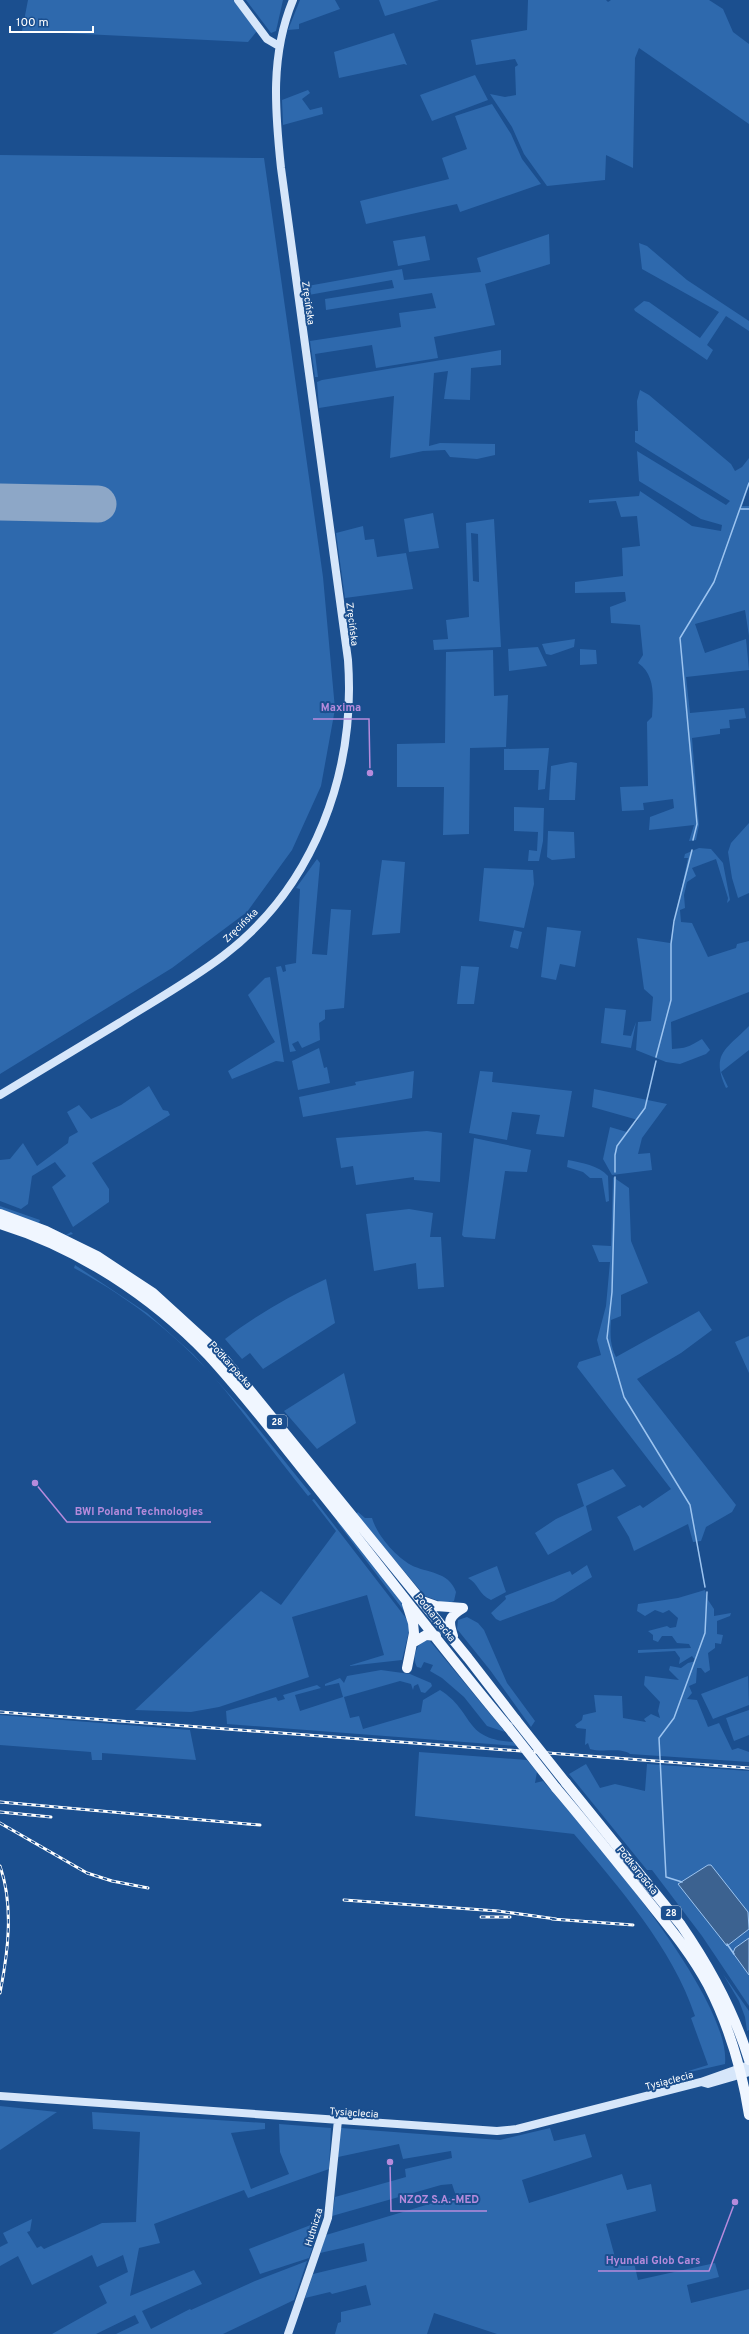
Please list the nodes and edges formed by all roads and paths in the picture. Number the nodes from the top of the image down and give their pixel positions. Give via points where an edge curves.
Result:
1 (238, 0) edge
2 (293, 0) edge
3 (279, 46) junction
4 (0, 1095) edge
5 (0, 1214) edge
6 (0, 1224) edge
7 (406, 1598) junction
8 (421, 1600) junction
9 (436, 1636) junction
10 (414, 1642) junction
11 (456, 1644) junction
12 (407, 1668) dead end
13 (512, 1724) junction
14 (749, 2060) edge
15 (745, 2070) edge
16 (0, 2096) edge
17 (749, 2115) edge
18 (338, 2120) junction
19 (288, 2334) edge

1 - 3 street via 267,39
2 - 3 street, Zręcińska
3 - 4 street, Zręcińska via 275,98 276,125 348,660 349,712 340,776 326,817 301,868 282,896 260,921 224,955 182,984
5 - 8 main road, Podkarpacka / 28 via 46,1231 97,1256 153,1293 200,1334 245,1382
6 - 7 main road, Podkarpacka / 28 via 52,1244 92,1265 138,1294 176,1324 236,1387
7 - 9 main road, Podkarpacka / 28
7 - 10 main road via 413,1623
8 - 11 main road, Podkarpacka / 28
8 - 11 main road via 436,1606 463,1608 454,1613 449,1625
9 - 10 main road via 426,1635
9 - 13 main road, Podkarpacka / 28
10 - 12 main road
11 - 13 main road, Podkarpacka / 28
13 - 14 main road, Podkarpacka / 28, bridge via 566,1783 681,1925 730,2007
13 - 15 main road, Podkarpacka / 28, bridge via 556,1788 692,1960 719,2010
15 - 17 main road, Podkarpacka / 28
15 - 18 street, Tysiąclecia via 708,2084 701,2082 506,2131
16 - 18 street, Tysiąclecia
18 - 19 street, Hutnicza via 328,2218

